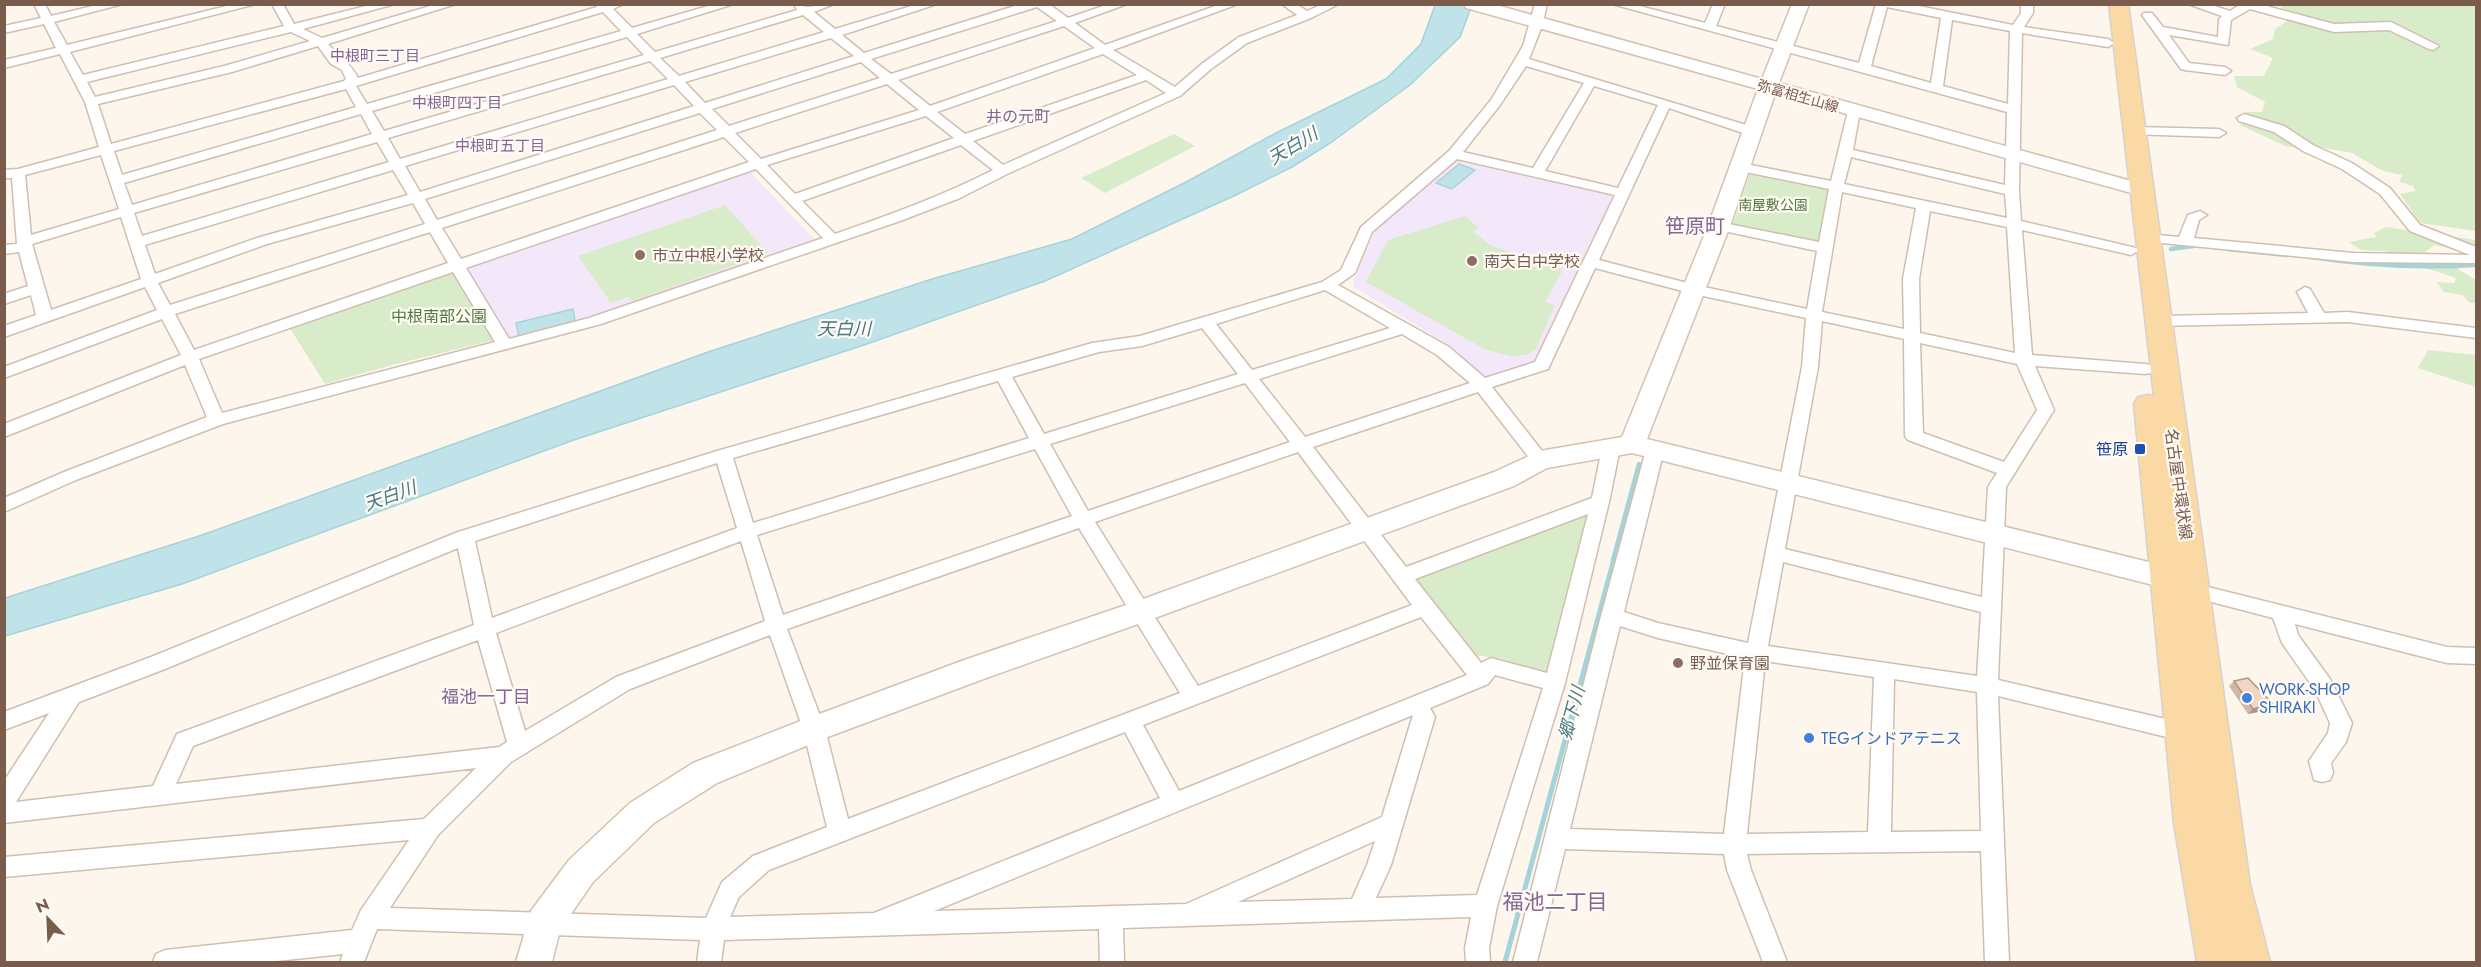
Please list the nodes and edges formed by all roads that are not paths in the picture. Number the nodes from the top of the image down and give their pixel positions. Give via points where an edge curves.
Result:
1 (39, 4) edge
2 (118, 4) edge
3 (251, 4) edge
4 (277, 4) edge
5 (390, 4) edge
6 (451, 4) edge
7 (619, 4) edge
8 (729, 4) edge
9 (830, 4) edge
10 (932, 4) edge
11 (1034, 4) edge
12 (1041, 4) edge
13 (1122, 4) edge
14 (1233, 4) edge
15 (1287, 4) edge
16 (1334, 4) edge
17 (1472, 4) edge
18 (1541, 4) edge
19 (1617, 4) edge
20 (1719, 4) edge
21 (1801, 4) edge
22 (1882, 4) edge
23 (1889, 4) edge
24 (2027, 4) edge
25 (2193, 4) edge
26 (603, 6) edge
27 (802, 8) edge
28 (1644, 8) edge
29 (2129, 10) edge
30 (2229, 14) junction
31 (1307, 16) junction
32 (1947, 16) junction
33 (49, 20) junction
34 (1065, 23) junction
35 (1533, 23) junction
36 (290, 27) junction
37 (1709, 28) junction
38 (2016, 29) junction
39 (4, 30) edge
40 (2159, 30) junction
41 (629, 33) junction
42 (833, 33) junction
43 (321, 42) junction
44 (2108, 43) junction
45 (2433, 46) dead end
46 (1784, 49) junction
47 (63, 50) junction
48 (1104, 50) junction
49 (652, 57) junction
50 (862, 57) junction
51 (1524, 61) junction
52 (4, 64) edge
53 (1864, 68) junction
54 (2225, 71) dead end
55 (1148, 75) junction
56 (79, 80) junction
57 (676, 81) junction
58 (891, 81) junction
59 (1591, 81) junction
60 (349, 84) junction
61 (1768, 87) junction
62 (1937, 87) junction
63 (1176, 93) junction
64 (91, 102) junction
65 (1665, 103) junction
66 (702, 107) junction
67 (364, 110) junction
68 (2014, 110) junction
69 (928, 111) junction
70 (1854, 111) junction
71 (2244, 118) dead end
72 (1751, 131) junction
73 (2135, 131) junction
74 (726, 132) junction
75 (2219, 133) dead end
76 (380, 136) junction
77 (964, 140) junction
78 (108, 150) junction
79 (1846, 152) junction
80 (1454, 154) junction
81 (2012, 154) junction
82 (758, 164) junction
83 (398, 165) junction
84 (1741, 167) junction
85 (1002, 171) junction
86 (11, 174) edge
87 (1536, 174) junction
88 (118, 180) junction
89 (1836, 187) junction
90 (2133, 187) junction
91 (2012, 191) junction
92 (1623, 193) junction
93 (417, 197) junction
94 (793, 199) junction
95 (1924, 206) junction
96 (128, 211) junction
97 (2200, 215) dead end
98 (2015, 224) junction
99 (434, 226) junction
100 (1719, 226) junction
101 (832, 239) junction
102 (138, 242) junction
103 (2185, 242) junction
104 (25, 244) junction
105 (2139, 244) junction
106 (1825, 248) junction
107 (4, 250) edge
108 (2476, 252) edge
109 (2476, 259) edge
110 (1589, 262) junction
111 (458, 267) junction
112 (149, 280) junction
113 (1327, 285) junction
114 (37, 288) junction
115 (1694, 289) junction
116 (2306, 292) dead end
117 (4, 299) edge
118 (166, 312) junction
119 (1814, 315) junction
120 (2319, 317) junction
121 (45, 318) junction
122 (2157, 321) junction
123 (1206, 322) junction
124 (1406, 328) junction
125 (4, 332) edge
126 (2476, 333) edge
127 (1913, 336) junction
128 (505, 346) junction
129 (190, 357) junction
130 (2024, 360) junction
131 (2145, 369) junction
132 (4, 373) edge
133 (1002, 374) junction
134 (1248, 377) junction
135 (1482, 384) junction
136 (217, 420) junction
137 (4, 431) edge
138 (1040, 442) junction
139 (1300, 445) junction
140 (1633, 448) junction
141 (723, 455) junction
142 (1540, 460) junction
143 (2008, 470) junction
144 (1788, 484) junction
145 (1600, 502) junction
146 (4, 506) edge
147 (1083, 519) junction
148 (1367, 528) junction
149 (746, 532) junction
150 (1994, 536) junction
151 (465, 537) junction
152 (1775, 553) junction
153 (1401, 577) junction
154 (2165, 577) junction
155 (2193, 591) junction
156 (1991, 607) junction
157 (1425, 609) junction
158 (1142, 611) junction
159 (2282, 614) junction
160 (1611, 616) junction
161 (776, 625) junction
162 (485, 631) junction
163 (1756, 654) junction
164 (2476, 656) edge
165 (1884, 672) junction
166 (1481, 678) junction
167 (1555, 683) junction
168 (1987, 686) junction
169 (71, 696) junction
170 (1194, 698) junction
171 (1418, 703) junction
172 (4, 721) edge
173 (1130, 722) junction
174 (814, 729) junction
175 (2183, 732) junction
176 (511, 751) junction
177 (2322, 773) dead end
178 (160, 795) junction
179 (4, 801) edge
180 (1174, 802) junction
181 (4, 813) edge
182 (1392, 823) junction
183 (430, 828) junction
184 (840, 833) junction
185 (1555, 839) junction
186 (1993, 841) junction
187 (1879, 842) junction
188 (1734, 844) junction
189 (4, 867) edge
190 (1485, 906) junction
191 (1359, 909) junction
192 (1185, 915) junction
193 (1111, 917) junction
194 (369, 918) junction
195 (544, 924) junction
196 (875, 924) junction
197 (713, 929) junction
198 (356, 952) edge
199 (165, 963) edge
200 (534, 963) edge
201 (709, 963) edge
202 (1112, 963) edge
203 (1478, 963) edge
204 (1525, 963) edge
205 (1775, 963) edge
206 (1997, 963) edge
207 (2217, 963) edge
208 (2250, 963) edge

1 - 33 street
2 - 33 street
3 - 47 street
4 - 36 street
5 - 36 street
6 - 43 street
7 - 26 street
8 - 41 street
9 - 27 street
10 - 42 street
11 - 50 street
12 - 34 street
13 - 34 street
14 - 48 street
15 - 31 street
16 - 31 street
17 - 35 street, 弥富相生山線
18 - 35 street
19 - 28 street
20 - 37 street
21 - 46 street
22 - 53 street
23 - 32 street
24 - 38 street via 2027,13
25 - 30 street
26 - 41 street
26 - 60 street via 489,45
27 - 42 street
27 - 49 street
28 - 37 street
29 - 40 street
29 - 44 main road, 名古屋中環状線
29 - 73 main road, 名古屋中環状線
30 - 40 street via 2223,42
30 - 45 street via 2248,5 2334,28 2391,26
31 - 63 street via 1238,43
32 - 38 street
32 - 62 street
33 - 39 street
33 - 47 street
34 - 48 street
34 - 58 street
35 - 51 street
35 - 61 street, 弥富相生山線
36 - 43 street
36 - 56 street
37 - 46 street
38 - 44 street
38 - 68 street
40 - 54 street via 2184,66
41 - 49 street
41 - 67 street
42 - 50 street
42 - 57 street
43 - 60 street via 335,61 347,68 352,79
43 - 64 street
44 - 90 main road, 名古屋中環状線
46 - 53 street
46 - 61 street
47 - 52 street
47 - 56 street
48 - 55 street
48 - 69 street
49 - 57 street
49 - 76 street
50 - 58 street
50 - 66 street
51 - 59 street
51 - 80 street
53 - 62 street
55 - 63 street
55 - 77 street
56 - 64 street
57 - 66 street
57 - 83 street
58 - 69 street
58 - 74 street
59 - 65 street
59 - 87 street
60 - 67 street
60 - 78 street
61 - 70 street, 弥富相生山線
61 - 72 street
62 - 68 street
63 - 85 street
64 - 78 street
65 - 72 street
65 - 92 street
66 - 74 street
66 - 93 street
67 - 76 street
67 - 88 street
68 - 81 street
69 - 77 street
69 - 82 street
70 - 79 street
70 - 81 street, 弥富相生山線
71 - 108 street via 2279,129 2347,166 2385,191 2415,228
72 - 84 street
73 - 75 street
73 - 90 main road, 名古屋中環状線
74 - 82 street
74 - 99 street
76 - 83 street
76 - 96 street
77 - 85 street
77 - 94 street
78 - 86 street
78 - 88 street
79 - 89 street
79 - 91 street
80 - 87 street
80 - 113 street via 1366,230 1347,273
81 - 90 street, 弥富相生山線
81 - 91 street
82 - 94 street
82 - 111 street
83 - 93 street
83 - 102 street
84 - 89 street
84 - 100 street
85 - 101 street via 955,195
86 - 104 street
87 - 92 street
88 - 96 street
89 - 95 street
89 - 106 street
90 - 105 main road, 名古屋中環状線
91 - 98 street
92 - 110 street
93 - 99 street
93 - 112 street via 262,241
94 - 101 street
95 - 98 street
95 - 127 street via 1911,279
96 - 102 street
96 - 104 street
97 - 103 street via 2193,218
98 - 105 street
98 - 130 street
99 - 111 street
99 - 118 street
100 - 106 street
100 - 115 street
101 - 128 street via 595,321
102 - 112 street
103 - 105 street
103 - 109 street via 2405,259
104 - 107 street
104 - 114 street
105 - 122 main road, 名古屋中環状線
105 - 131 main road, 名古屋中環状線
106 - 119 street
110 - 115 street
110 - 135 street via 1542,365
111 - 128 street
111 - 129 street
112 - 118 street
112 - 121 street
113 - 123 street
113 - 124 street
114 - 117 street
114 - 121 street
115 - 119 street
115 - 140 street
116 - 120 street
118 - 129 street
118 - 132 street
119 - 127 street
119 - 144 street via 1810,367
120 - 122 street
120 - 126 street via 2378,319
121 - 125 street
122 - 155 main road, 名古屋中環状線
123 - 133 street
123 - 134 street
124 - 134 street
124 - 135 street via 1443,351
127 - 130 street
127 - 143 street via 1914,436
128 - 136 street
129 - 136 street
129 - 137 street
130 - 131 street
130 - 143 street via 2046,410
131 - 154 main road, 名古屋中環状線
133 - 138 street
133 - 141 street
134 - 138 street
134 - 139 street
135 - 139 street
135 - 142 street
136 - 146 street via 70,476
138 - 147 street
138 - 149 street
139 - 147 street
139 - 148 street
140 - 142 street
140 - 144 street
140 - 145 street
140 - 160 street
141 - 149 street
141 - 151 street
142 - 148 street via 1504,479
143 - 150 street via 1996,487
144 - 150 street
144 - 152 street
145 - 153 street
145 - 167 street
147 - 158 street
147 - 161 street
148 - 153 street
148 - 158 street
149 - 161 street
149 - 162 street
150 - 154 street
150 - 156 street
151 - 162 street
151 - 169 street
152 - 156 street
152 - 163 street
153 - 157 street
154 - 155 street
154 - 175 main road, 名古屋中環状線
155 - 159 street
155 - 208 main road, 名古屋中環状線 via 2230,885
156 - 168 street
157 - 166 street
157 - 170 street
158 - 170 street
158 - 174 street
159 - 164 street via 2447,655
159 - 177 street via 2289,637 2323,685 2341,723 2338,736 2320,761
160 - 163 street
160 - 185 street
161 - 174 street
161 - 176 street via 623,683
162 - 176 street
162 - 178 street via 185,740
163 - 165 street
163 - 188 street
165 - 168 street
165 - 187 street
166 - 167 street via 1491,666
166 - 171 street
167 - 190 street
168 - 175 street
168 - 186 street
169 - 172 street
169 - 179 street
170 - 173 street
171 - 180 street
171 - 182 street via 1424,717
173 - 180 street
173 - 184 street
174 - 184 street
174 - 195 street via 705,773 642,813 580,871
175 - 207 main road, 名古屋中環状線 via 2193,823
176 - 178 street
176 - 183 street
178 - 181 street
180 - 196 street
182 - 191 street
182 - 192 street
183 - 189 street
183 - 194 street
184 - 197 street via 761,863 730,890
185 - 188 street
185 - 204 street
186 - 187 street
186 - 206 street
187 - 188 street
188 - 205 street via 1739,870
190 - 191 street
190 - 203 street
191 - 192 street
192 - 193 street
193 - 196 street
193 - 202 street
194 - 195 street
194 - 198 street
195 - 197 street
195 - 200 street
196 - 197 street
197 - 201 street
198 - 199 street

